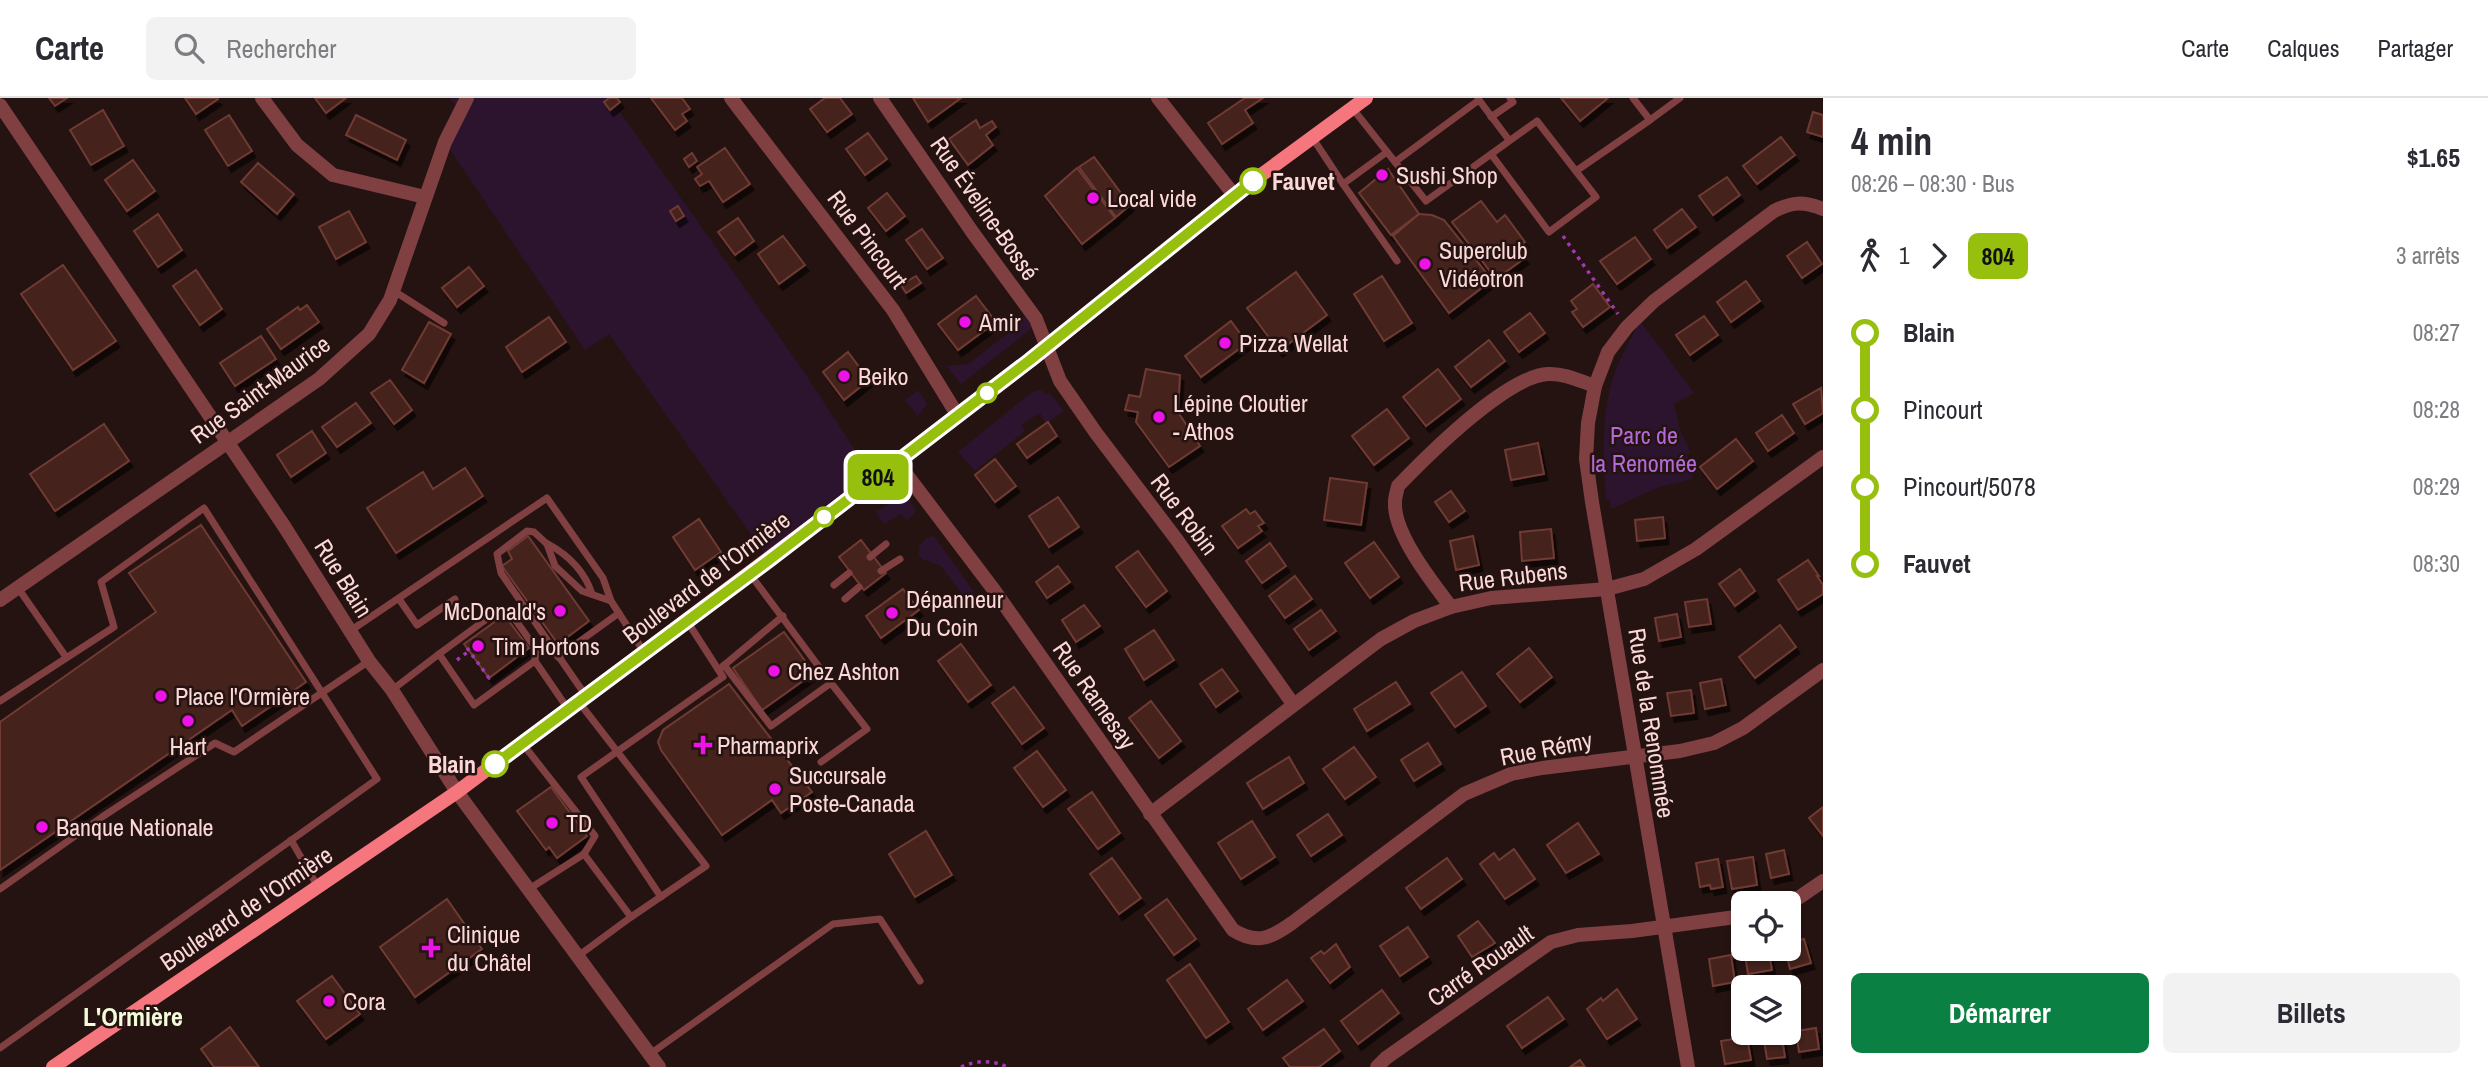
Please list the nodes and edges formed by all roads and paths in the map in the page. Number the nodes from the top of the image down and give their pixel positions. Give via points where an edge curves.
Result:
1 (262, 98) edge
2 (467, 98) edge
3 (731, 98) edge
4 (880, 98) edge
5 (1158, 98) edge
6 (1366, 98) edge
7 (1510, 98) edge
8 (1633, 98) edge
9 (1680, 98) edge
10 (1478, 99) edge
11 (0, 105) edge
12 (1352, 108) junction
13 (1491, 117) junction
14 (1650, 120) junction
15 (1312, 137) junction
16 (1509, 140) junction
17 (1387, 152) junction
18 (1491, 154) junction
19 (1395, 162) junction
20 (1576, 171) junction
21 (1343, 184) junction
22 (1234, 195) junction
23 (425, 197) junction
24 (1823, 209) edge
25 (1563, 236) dead end
26 (1397, 261) dead end
27 (393, 290) junction
28 (444, 323) dead end
29 (1627, 327) junction
30 (1048, 346) junction
31 (1595, 386) junction
32 (958, 416) junction
33 (228, 442) junction
34 (1823, 457) edge
35 (897, 462) junction
36 (547, 544) junction
37 (886, 544) dead end
38 (870, 557) dead end
39 (900, 559) dead end
40 (881, 571) dead end
41 (849, 572) dead end
42 (750, 574) junction
43 (834, 585) dead end
44 (859, 587) dead end
45 (18, 588) junction
46 (1608, 589) junction
47 (592, 594) junction
48 (399, 598) junction
49 (455, 598) dead end
50 (845, 598) dead end
51 (0, 600) edge
52 (611, 601) junction
53 (1451, 607) junction
54 (619, 613) junction
55 (783, 616) junction
56 (687, 621) junction
57 (350, 631) junction
58 (466, 646) dead end
59 (644, 653) junction
60 (439, 654) junction
61 (66, 657) junction
62 (558, 657) junction
63 (369, 661) junction
64 (535, 661) junction
65 (722, 667) junction
66 (499, 670) dead end
67 (1823, 670) edge
68 (831, 683) junction
69 (392, 690) junction
70 (323, 691) junction
71 (0, 701) edge
72 (577, 702) junction
73 (1293, 704) junction
74 (522, 743) junction
75 (617, 752) junction
76 (1634, 756) junction
77 (821, 762) dead end
78 (457, 792) junction
79 (1150, 814) junction
80 (291, 840) junction
81 (584, 854) junction
82 (1823, 881) edge
83 (318, 887) junction
84 (0, 888) edge
85 (529, 889) junction
86 (1801, 896) edge
87 (661, 897) junction
88 (631, 917) junction
89 (1731, 918) edge
90 (1663, 927) junction
91 (1263, 939) joint
92 (578, 956) junction
93 (920, 981) dead end
94 (0, 1048) edge
95 (650, 1054) junction
96 (53, 1067) edge
97 (659, 1067) edge
98 (961, 1067) edge
99 (1007, 1067) edge
100 (1377, 1067) edge
101 (1688, 1067) edge

1 - 23 street via 297,145 333,175
2 - 23 street, Rue Saint-Maurice
3 - 32 street, Rue Pincourt via 893,310
4 - 30 street, Rue Éveline-Bossé via 1036,319
5 - 22 street
6 - 12 main road, Boulevard de l'Ormière
7 - 13 lane via 1513,102
8 - 14 lane
9 - 14 lane
10 - 13 lane
10 - 19 lane
11 - 33 street, Rue Blain
12 - 15 main road, Boulevard de l'Ormière
12 - 17 lane
13 - 16 lane
14 - 20 lane
15 - 21 lane
15 - 22 main road, Boulevard de l'Ormière
16 - 18 lane
16 - 20 lane via 1537,121
17 - 19 lane
17 - 21 lane
18 - 19 lane via 1426,201
18 - 20 lane via 1549,232 1596,197
21 - 26 lane
22 - 30 main road, Boulevard de l'Ormière
23 - 27 street, Rue Saint-Maurice
24 - 29 street via 1791,203 1773,211 1654,301
25 - 29 path
27 - 28 lane
27 - 33 street, Rue Saint-Maurice via 369,334 329,370
29 - 31 street via 1608,352
30 - 32 main road, Boulevard de l'Ormière
30 - 73 street, Rue Robin via 1060,381
31 - 46 street, Rue de la Renommée via 1586,459
31 - 53 street via 1550,374 1529,377 1493,399 1398,486 1397,521 1422,569
32 - 35 main road, Boulevard de l'Ormière
33 - 45 street, Rue Saint-Maurice
33 - 57 street, Rue Blain
34 - 46 street, Rue Rubens via 1675,562 1644,579
35 - 42 main road, Boulevard de l'Ormière
35 - 79 street, Rue Ramesay via 994,590
36 - 47 lane via 572,561
36 - 47 lane via 555,566 582,592
36 - 62 lane via 527,531 497,554 500,573
37 - 38 lane
39 - 40 lane
41 - 43 lane
42 - 55 lane
42 - 56 main road, Boulevard de l'Ormière
44 - 50 lane
45 - 51 street, Rue Saint-Maurice
45 - 61 lane
46 - 53 street, Rue Rubens via 1491,598
46 - 76 street, Rue de la Renommée
47 - 52 lane
48 - 49 lane via 417,625
48 - 52 lane via 547,498 603,578
48 - 57 lane
52 - 54 lane
53 - 73 street, Rue Rubens via 1381,639
54 - 59 lane
54 - 62 lane
55 - 65 lane
55 - 68 lane
56 - 59 main road, Boulevard de l'Ormière
56 - 65 lane
57 - 63 street, Rue Blain
58 - 66 path via 488,678
59 - 72 main road, Boulevard de l'Ormière
60 - 64 lane via 474,705
60 - 64 lane via 502,610 512,615 536,649
60 - 69 lane
61 - 70 lane via 114,627 101,582 204,508
61 - 71 lane
62 - 72 lane
63 - 69 street, Rue Blain
63 - 70 lane
64 - 72 lane
65 - 68 lane via 771,726
65 - 75 lane via 723,677
67 - 76 street, Rue Rémy via 1743,728 1714,743
68 - 77 lane via 867,729
69 - 78 street, Rue Blain
70 - 80 lane via 377,779
70 - 84 lane via 234,752 215,743
72 - 74 main road, Boulevard de l'Ormière
72 - 75 lane
73 - 79 street, Rue Rubens
74 - 78 main road, Boulevard de l'Ormière
74 - 81 lane via 595,836
75 - 87 lane via 581,778
75 - 87 lane via 706,866
76 - 90 street, Rue de la Renommée
76 - 91 street, Rue Rémy via 1521,772 1464,794 1292,923
78 - 83 main road, Boulevard de l'Ormière
78 - 85 street, Rue Blain
79 - 91 street, Rue Ramesay via 1233,930 1247,939
80 - 83 lane
80 - 94 lane
81 - 85 lane
81 - 88 lane
82 - 86 street
83 - 96 main road, Boulevard de l'Ormière
85 - 92 street, Rue Blain
87 - 88 lane
88 - 92 lane
89 - 90 street, Carré Rouault
90 - 100 street, Carré Rouault via 1551,942
90 - 101 street, Rue de la Renommée
92 - 95 street, Rue Blain
93 - 95 lane via 880,919 833,924
95 - 97 street, Rue Blain
98 - 99 path via 984,1061

